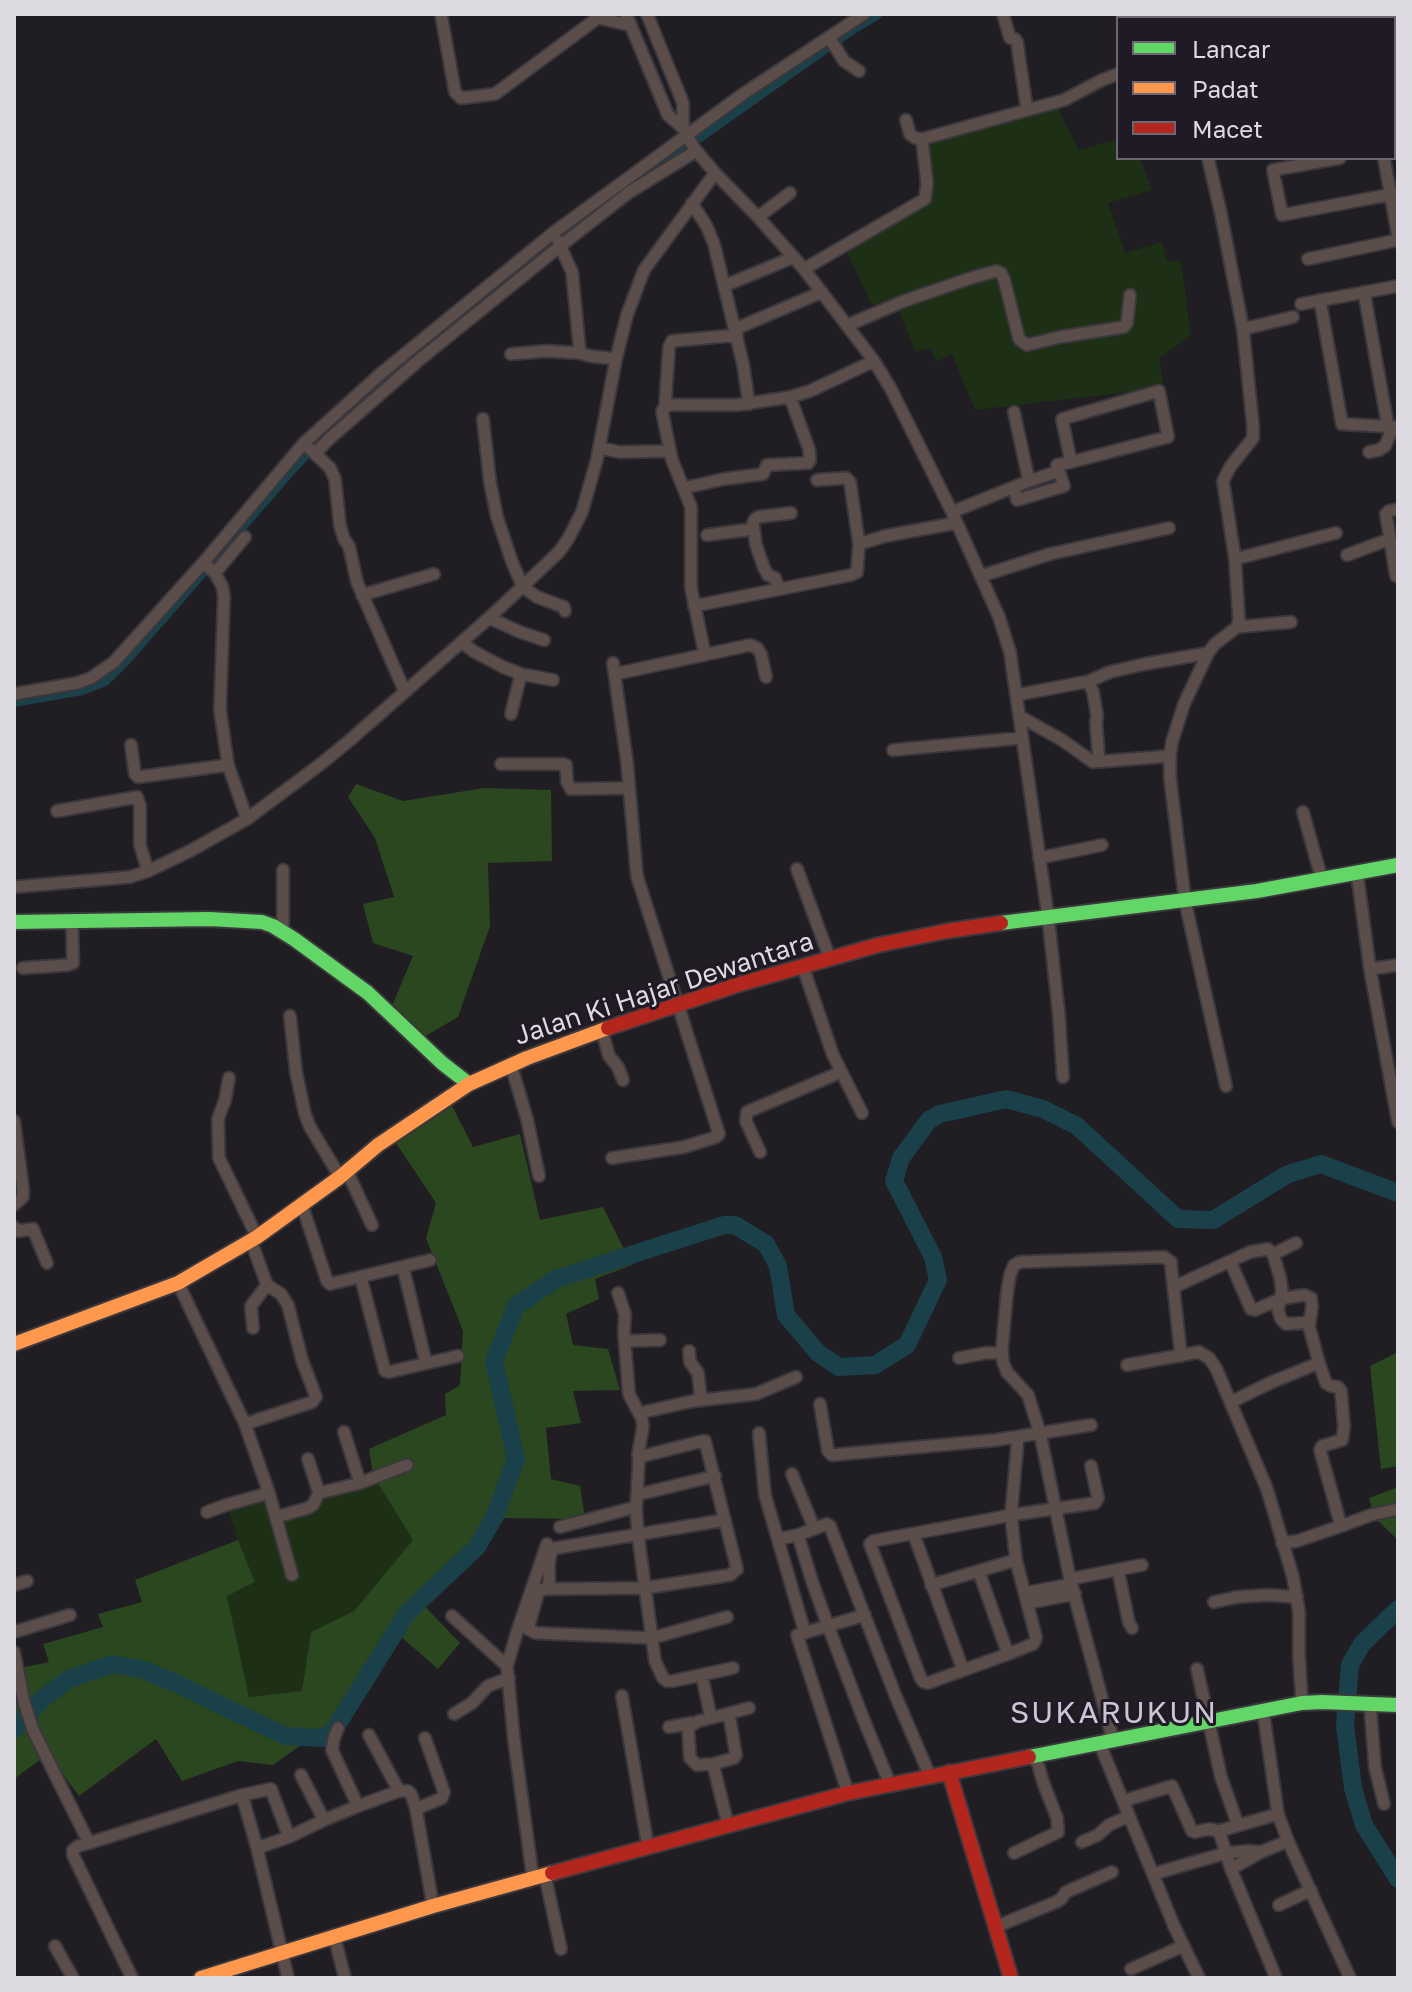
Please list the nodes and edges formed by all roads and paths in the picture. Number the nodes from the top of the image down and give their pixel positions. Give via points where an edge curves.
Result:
1 (441, 14) edge
2 (647, 14) edge
3 (864, 14) edge
4 (1003, 14) edge
5 (601, 16) edge
6 (628, 19) edge
7 (832, 43) junction
8 (668, 68) junction
9 (859, 71) dead end
10 (651, 73) junction
11 (1116, 75) edge
12 (1027, 110) junction
13 (906, 120) dead end
14 (922, 139) junction
15 (690, 140) junction
16 (1208, 160) edge
17 (1323, 160) edge
18 (1385, 160) edge
19 (715, 173) junction
20 (790, 193) dead end
21 (1394, 194) edge
22 (695, 208) junction
23 (758, 217) junction
24 (1398, 238) edge
25 (557, 239) junction
26 (794, 257) junction
27 (1308, 259) dead end
28 (804, 269) junction
29 (724, 286) junction
30 (1398, 286) edge
31 (822, 292) junction
32 (1364, 292) junction
33 (1130, 295) dead end
34 (1320, 300) junction
35 (1301, 304) dead end
36 (1293, 317) dead end
37 (848, 325) junction
38 (1243, 329) junction
39 (736, 332) junction
40 (580, 353) junction
41 (511, 354) dead end
42 (616, 359) junction
43 (874, 361) junction
44 (790, 397) junction
45 (749, 404) junction
46 (665, 407) junction
47 (1014, 412) dead end
48 (483, 419) dead end
49 (1393, 427) edge
50 (600, 448) junction
51 (310, 449) junction
52 (670, 451) junction
53 (1369, 452) dead end
54 (1071, 462) junction
55 (1059, 471) junction
56 (817, 480) dead end
57 (1029, 481) junction
58 (684, 488) junction
59 (1014, 488) junction
60 (1398, 509) edge
61 (791, 513) dead end
62 (954, 518) junction
63 (1169, 528) dead end
64 (753, 529) junction
65 (1336, 533) dead end
66 (707, 535) dead end
67 (245, 537) dead end
68 (1390, 539) junction
69 (859, 544) junction
70 (1347, 555) dead end
71 (1235, 559) junction
72 (209, 568) junction
73 (434, 574) dead end
74 (981, 576) junction
75 (1396, 576) edge
76 (523, 587) junction
77 (779, 589) junction
78 (362, 595) junction
79 (694, 606) junction
80 (565, 611) dead end
81 (489, 618) junction
82 (1291, 622) dead end
83 (1237, 627) junction
84 (544, 640) dead end
85 (462, 642) junction
86 (1208, 653) junction
87 (705, 655) junction
88 (521, 674) junction
89 (766, 677) dead end
90 (553, 680) dead end
91 (1087, 682) junction
92 (405, 692) junction
93 (14, 694) edge
94 (1016, 695) junction
95 (511, 714) dead end
96 (1019, 716) junction
97 (1021, 738) junction
98 (131, 745) dead end
99 (893, 750) dead end
100 (1170, 756) junction
101 (1099, 761) junction
102 (501, 764) dead end
103 (228, 765) junction
104 (629, 788) junction
105 (57, 811) dead end
106 (1303, 812) dead end
107 (247, 819) junction
108 (1102, 845) dead end
109 (1039, 858) junction
110 (1398, 865) edge
111 (797, 869) dead end
112 (283, 870) dead end
113 (148, 871) junction
114 (1357, 873) junction
115 (1322, 880) junction
116 (14, 887) edge
117 (1185, 901) junction
118 (1048, 916) junction
119 (72, 920) junction
120 (14, 922) edge
121 (283, 932) junction
122 (830, 959) junction
123 (1398, 965) edge
124 (803, 967) junction
125 (23, 968) dead end
126 (1370, 969) junction
127 (678, 1006) junction
128 (290, 1016) dead end
129 (602, 1031) junction
130 (511, 1065) junction
131 (841, 1072) junction
132 (1063, 1077) dead end
133 (229, 1078) dead end
134 (623, 1080) dead end
135 (469, 1084) junction
136 (1226, 1086) dead end
137 (862, 1113) dead end
138 (14, 1121) edge
139 (1398, 1122) edge
140 (760, 1152) dead end
141 (612, 1158) dead end
142 (343, 1174) junction
143 (539, 1176) dead end
144 (14, 1205) edge
145 (302, 1205) junction
146 (372, 1225) dead end
147 (14, 1227) edge
148 (254, 1239) junction
149 (1296, 1243) dead end
150 (1273, 1254) junction
151 (430, 1260) dead end
152 (1230, 1261) junction
153 (47, 1263) dead end
154 (403, 1267) junction
155 (361, 1278) junction
156 (178, 1283) junction
157 (267, 1285) junction
158 (1174, 1287) junction
159 (618, 1293) dead end
160 (1280, 1299) junction
161 (1310, 1322) junction
162 (253, 1328) dead end
163 (660, 1340) dead end
164 (625, 1341) junction
165 (14, 1344) edge
166 (689, 1351) dead end
167 (1002, 1353) junction
168 (458, 1356) dead end
169 (1181, 1356) junction
170 (959, 1358) dead end
171 (426, 1363) junction
172 (1319, 1363) junction
173 (1127, 1365) dead end
174 (796, 1377) dead end
175 (701, 1400) junction
176 (1231, 1402) junction
177 (820, 1404) dead end
178 (639, 1413) junction
179 (245, 1424) junction
180 (1091, 1425) dead end
181 (344, 1432) dead end
182 (759, 1433) dead end
183 (1040, 1433) junction
184 (1018, 1437) junction
185 (639, 1456) junction
186 (308, 1459) dead end
187 (407, 1465) dead end
188 (1091, 1466) dead end
189 (792, 1474) dead end
190 (715, 1476) junction
191 (360, 1483) junction
192 (269, 1493) junction
193 (319, 1493) junction
194 (636, 1502) junction
195 (1055, 1509) junction
196 (1398, 1509) edge
197 (207, 1512) dead end
198 (1011, 1515) junction
199 (276, 1517) junction
200 (725, 1520) junction
201 (1341, 1526) junction
202 (560, 1527) dead end
203 (814, 1528) junction
204 (638, 1535) junction
205 (798, 1535) junction
206 (914, 1535) junction
207 (778, 1539) junction
208 (1282, 1543) junction
209 (547, 1544) dead end
210 (1016, 1560) junction
211 (1142, 1565) dead end
212 (1118, 1570) junction
213 (979, 1572) junction
214 (292, 1575) dead end
215 (27, 1581) dead end
216 (14, 1585) edge
217 (931, 1585) junction
218 (1072, 1586) junction
219 (645, 1588) junction
220 (549, 1589) junction
221 (1297, 1597) junction
222 (1027, 1598) junction
223 (1214, 1602) dead end
224 (70, 1615) dead end
225 (865, 1615) junction
226 (452, 1616) dead end
227 (727, 1617) dead end
228 (828, 1626) junction
229 (1132, 1628) dead end
230 (14, 1632) edge
231 (805, 1633) junction
232 (652, 1638) junction
233 (14, 1652) edge
234 (1008, 1654) junction
235 (733, 1668) dead end
236 (1197, 1669) dead end
237 (963, 1670) junction
238 (508, 1672) junction
239 (702, 1676) junction
240 (622, 1696) dead end
241 (1302, 1703) junction
242 (1366, 1703) junction
243 (1398, 1705) edge
244 (749, 1708) dead end
245 (1263, 1710) junction
246 (454, 1714) dead end
247 (729, 1714) junction
248 (711, 1718) junction
249 (1207, 1721) junction
250 (692, 1723) junction
251 (669, 1727) dead end
252 (338, 1728) dead end
253 (369, 1735) dead end
254 (425, 1738) dead end
255 (1106, 1741) junction
256 (1035, 1754) junction
257 (713, 1764) junction
258 (949, 1772) junction
259 (301, 1775) dead end
260 (930, 1776) junction
261 (890, 1784) junction
262 (399, 1791) junction
263 (848, 1793) junction
264 (242, 1795) junction
265 (1123, 1801) junction
266 (1384, 1804) dead end
267 (358, 1806) junction
268 (416, 1809) junction
269 (1278, 1814) junction
270 (1129, 1816) junction
271 (324, 1820) junction
272 (728, 1825) junction
273 (1238, 1825) junction
274 (1219, 1831) junction
275 (289, 1837) junction
276 (1288, 1841) junction
277 (1082, 1842) dead end
278 (89, 1843) junction
279 (648, 1847) junction
280 (257, 1848) junction
281 (1261, 1852) junction
282 (1014, 1853) dead end
283 (1226, 1853) junction
284 (1231, 1869) junction
285 (1112, 1872) dead end
286 (1153, 1874) junction
287 (539, 1877) junction
288 (1311, 1890) junction
289 (1279, 1905) dead end
290 (433, 1906) junction
291 (995, 1927) junction
292 (334, 1936) junction
293 (55, 1946) dead end
294 (1183, 1946) junction
295 (561, 1949) dead end
296 (281, 1953) junction
297 (1131, 1969) dead end
298 (230, 1973) edge
299 (1009, 1977) edge
300 (73, 1978) edge
301 (132, 1978) edge
302 (201, 1978) edge
303 (288, 1978) edge
304 (345, 1978) edge
305 (1199, 1978) edge
306 (1276, 1978) edge
307 (1350, 1978) edge

1 - 5 street via 455,92 461,98 495,94
2 - 8 street
3 - 7 street
4 - 12 street via 1009,37 1017,42
5 - 6 street
6 - 10 street
7 - 9 street
7 - 15 street via 743,94
8 - 10 street
8 - 15 street via 683,103
10 - 15 street via 668,115
11 - 12 street via 1064,100
12 - 14 street
13 - 14 street via 910,134
14 - 28 street via 925,199
15 - 19 street
15 - 25 street
15 - 25 street via 628,193
16 - 38 street
17 - 21 street via 1273,170 1282,215
18 - 21 street
19 - 22 street
19 - 23 street
20 - 23 street
21 - 24 street
22 - 29 street via 714,244
22 - 42 street via 644,270
23 - 26 street
24 - 27 street
25 - 40 street via 572,272
25 - 51 street via 414,355
26 - 28 street
26 - 29 street
28 - 31 street
29 - 39 street
30 - 32 street
31 - 37 street
31 - 39 street
32 - 34 street
32 - 49 street
33 - 37 street via 1124,327 1027,345 1019,339 1004,279 996,271
34 - 35 street
34 - 49 street via 1341,422
36 - 38 street
37 - 43 street
38 - 71 street via 1253,438 1223,481
39 - 45 street
39 - 46 street via 672,341
40 - 41 street
40 - 42 street
42 - 50 street
43 - 44 street
43 - 62 street
44 - 45 street
44 - 58 street via 809,449 808,463 767,465 763,474
45 - 46 street
46 - 52 street via 662,417
47 - 57 street
48 - 76 street via 497,517
49 - 53 street via 1382,449
50 - 52 street
50 - 76 street via 582,512 568,539
51 - 72 street
51 - 78 street via 335,479 340,526
52 - 58 street
54 - 54 street via 1168,437 1159,391 1062,419
54 - 55 street via 1057,465
55 - 57 street
55 - 59 street via 1064,486 1017,500
56 - 69 street via 849,479
57 - 59 street
58 - 79 street via 691,507
59 - 62 street
60 - 68 street via 1387,513
61 - 64 street via 755,519
62 - 69 street
62 - 74 street
63 - 74 street via 1050,554
64 - 66 street
64 - 77 street via 764,568
65 - 71 street
67 - 72 street
68 - 70 street
68 - 75 street
69 - 77 street via 855,574
71 - 83 street
72 - 93 street via 99,673 77,683
72 - 103 street via 224,596 220,710
73 - 78 street
74 - 94 street via 1005,636
76 - 80 street
76 - 81 street
77 - 79 street
78 - 92 street
79 - 87 street
81 - 84 street
81 - 85 street
82 - 83 street
83 - 86 street
85 - 88 street
85 - 92 street
86 - 91 street via 1110,672
86 - 100 street via 1180,714
87 - 89 street via 754,646
87 - 104 street via 614,669
88 - 90 street
88 - 95 street
91 - 94 street
91 - 101 street via 1097,715
92 - 107 street
94 - 96 street
96 - 97 street
96 - 101 street via 1090,761
97 - 99 street
97 - 109 street
98 - 103 street via 137,777
100 - 101 street
100 - 117 street
102 - 104 street via 566,765 571,789
103 - 107 street
104 - 127 street via 637,876
105 - 113 street via 137,797
106 - 115 street
107 - 113 street
108 - 109 street
109 - 118 street
110 - 114 street, Jalan Ki Hajar Dewantara
111 - 122 street
112 - 121 street
113 - 116 street via 120,879
114 - 115 street, Jalan Ki Hajar Dewantara
114 - 126 street
115 - 117 street, Jalan Ki Hajar Dewantara
117 - 118 street, Jalan Ki Hajar Dewantara
117 - 136 street
118 - 122 street, Jalan Ki Hajar Dewantara via 947,931
118 - 132 street
119 - 120 street
119 - 121 street via 248,920
119 - 125 street via 73,963
121 - 135 street via 368,993
122 - 124 street, Jalan Ki Hajar Dewantara
123 - 126 street
124 - 127 street, Jalan Ki Hajar Dewantara
124 - 131 street
126 - 139 street
127 - 129 street, Jalan Ki Hajar Dewantara
127 - 141 street via 719,1134 684,1147
128 - 142 street via 305,1114
129 - 130 street, Jalan Ki Hajar Dewantara
129 - 134 street
130 - 135 street, Jalan Ki Hajar Dewantara
130 - 143 street
131 - 137 street
131 - 140 street via 747,1112
133 - 148 street via 218,1119 219,1158
135 - 142 street, Jalan Ki Hajar Dewantara
138 - 144 street via 23,1197
142 - 145 street, Jalan Ki Hajar Dewantara
142 - 146 street
145 - 148 street, Jalan Ki Hajar Dewantara
145 - 155 street via 327,1281
147 - 153 street via 33,1229
148 - 156 street, Jalan Ki Hajar Dewantara
148 - 157 street
149 - 150 street
150 - 152 street via 1263,1249
150 - 160 street
151 - 154 street
152 - 158 street
152 - 160 street via 1251,1309
154 - 155 street
154 - 171 street
155 - 171 street via 385,1371
156 - 165 street, Jalan Ki Hajar Dewantara
156 - 179 street
157 - 162 street via 251,1306
157 - 179 street via 288,1305 316,1397
158 - 167 street via 1171,1262 1164,1257 1020,1262 1010,1275
158 - 169 street
159 - 164 street
160 - 161 street via 1278,1310 1285,1323
160 - 161 street via 1311,1298
161 - 172 street
163 - 164 street
164 - 178 street via 629,1394
166 - 175 street
167 - 170 street
167 - 183 street via 1007,1372 1028,1395
168 - 171 street
169 - 173 street
169 - 176 street via 1199,1352 1209,1358
172 - 176 street
172 - 201 street via 1325,1381 1340,1388 1342,1398 1342,1440 1320,1450
174 - 175 street via 756,1394
175 - 178 street
176 - 208 street via 1263,1478
177 - 184 street via 832,1455
178 - 185 street
179 - 192 street
180 - 183 street
181 - 191 street
182 - 207 street via 765,1495
183 - 184 street
183 - 195 street
184 - 198 street
185 - 190 street via 703,1441
185 - 194 street
186 - 193 street
187 - 191 street
188 - 195 street via 1098,1500
189 - 203 street
190 - 194 street via 642,1492
190 - 200 street
191 - 193 street
192 - 197 street
192 - 199 street
193 - 199 street via 308,1508
194 - 202 street
194 - 204 street
195 - 198 street
195 - 218 street
196 - 201 street
198 - 206 street
198 - 210 street
199 - 214 street
200 - 204 street
200 - 219 street via 736,1571
201 - 208 street
203 - 205 street
203 - 225 street via 830,1526
204 - 219 street
204 - 220 street via 556,1548 549,1563
205 - 207 street
205 - 228 street
206 - 217 street
206 - 237 street via 873,1541 871,1549 921,1679 928,1683
207 - 231 street
208 - 221 street
209 - 238 street
210 - 213 street
210 - 222 street
211 - 212 street
212 - 218 street
212 - 229 street
213 - 217 street
213 - 234 street
215 - 216 street
217 - 237 street
218 - 222 street
218 - 255 street
219 - 220 street
219 - 232 street
220 - 232 street via 538,1593 530,1631
221 - 223 street
221 - 241 street
222 - 234 street via 1035,1641
224 - 230 street
225 - 228 street
225 - 260 street
226 - 238 street
227 - 232 street
228 - 231 street
228 - 261 street
231 - 263 street via 797,1635
232 - 239 street via 655,1661 667,1681
233 - 278 street via 33,1730
234 - 237 street
235 - 239 street
236 - 249 street
238 - 246 street
238 - 287 street via 514,1740
239 - 248 street
240 - 279 street
241 - 242 street
241 - 245 street
242 - 243 street
242 - 266 street
244 - 247 street
245 - 249 street
245 - 269 street
247 - 248 street
247 - 257 street via 736,1755
248 - 250 street
249 - 255 street
249 - 273 street
250 - 251 street
250 - 257 street via 687,1734 690,1758 697,1765
252 - 267 street via 332,1750
253 - 262 street
254 - 268 street via 444,1792 442,1798
255 - 256 street
255 - 265 street
256 - 258 street
256 - 282 street via 1058,1832
257 - 272 street
258 - 260 street
258 - 291 street
259 - 271 street
260 - 261 street
261 - 263 street
262 - 267 street
262 - 268 street via 411,1794
263 - 272 street
264 - 275 street via 271,1789
264 - 278 street
264 - 280 street
265 - 270 street
265 - 274 street via 1172,1786 1192,1831
267 - 271 street
268 - 290 street
269 - 273 street
269 - 276 street
270 - 277 street
270 - 286 street
271 - 275 street
272 - 279 street
273 - 274 street
274 - 283 street
275 - 280 street
276 - 281 street
276 - 288 street
278 - 301 street via 75,1848 73,1855
279 - 287 street
280 - 296 street
281 - 283 street
281 - 284 street
283 - 284 street
283 - 286 street
284 - 306 street
285 - 291 street via 1066,1892 1060,1901
286 - 294 street
287 - 290 street
287 - 295 street
288 - 289 street
288 - 307 street
290 - 292 street
291 - 299 street
292 - 296 street
292 - 304 street
293 - 300 street
294 - 297 street
294 - 305 street
296 - 298 street
296 - 303 street
298 - 302 street

